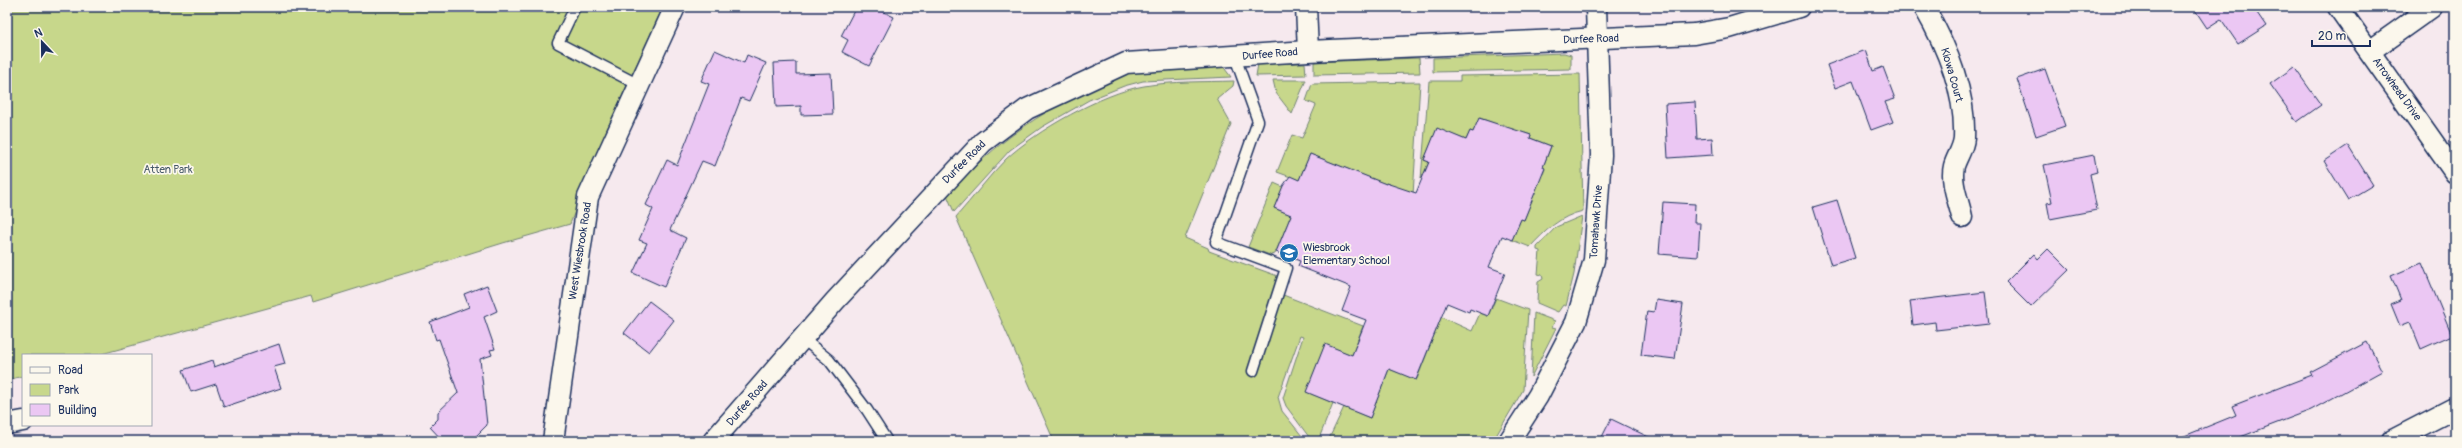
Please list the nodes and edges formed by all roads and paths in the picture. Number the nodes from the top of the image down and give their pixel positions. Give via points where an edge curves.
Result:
1 (575, 7) edge
2 (675, 7) edge
3 (1306, 7) edge
4 (1596, 7) edge
5 (1799, 7) edge
6 (1924, 7) edge
7 (2338, 7) edge
8 (2432, 7) edge
9 (1597, 39) junction
10 (1308, 51) junction
11 (2370, 52) junction
12 (1235, 57) junction
13 (639, 86) junction
14 (2455, 173) edge
15 (1962, 218) dead end
16 (802, 338) junction
17 (1253, 372) dead end
18 (2455, 408) edge
19 (22, 420) edge
20 (7, 424) edge
21 (553, 441) edge
22 (713, 441) edge
23 (887, 441) edge
24 (1509, 441) edge
25 (2391, 441) edge

1 - 13 lane via 558,43
2 - 13 street, West Wiesbrook Road
3 - 10 street, Durfee Road
4 - 9 street, Tomahawk Drive
5 - 9 street, Durfee Road via 1729,28 1694,34
6 - 15 street, Kiowa Court via 1943,44 1957,84 1962,110 1963,146 1954,167 1953,177
7 - 11 street, Arrowhead Drive
8 - 11 street
9 - 10 street, Durfee Road
9 - 24 street, Tomahawk Drive via 1601,156 1594,260 1576,322 1538,396
10 - 12 street, Durfee Road
11 - 14 street, Arrowhead Drive
12 - 16 street, Durfee Road via 1126,63 1027,109 1001,127 958,167
12 - 17 lane via 1258,121 1216,242 1286,268
13 - 21 street, West Wiesbrook Road via 588,197
16 - 22 street, Durfee Road
16 - 23 lane via 829,360
18 - 25 street
19 - 20 street

